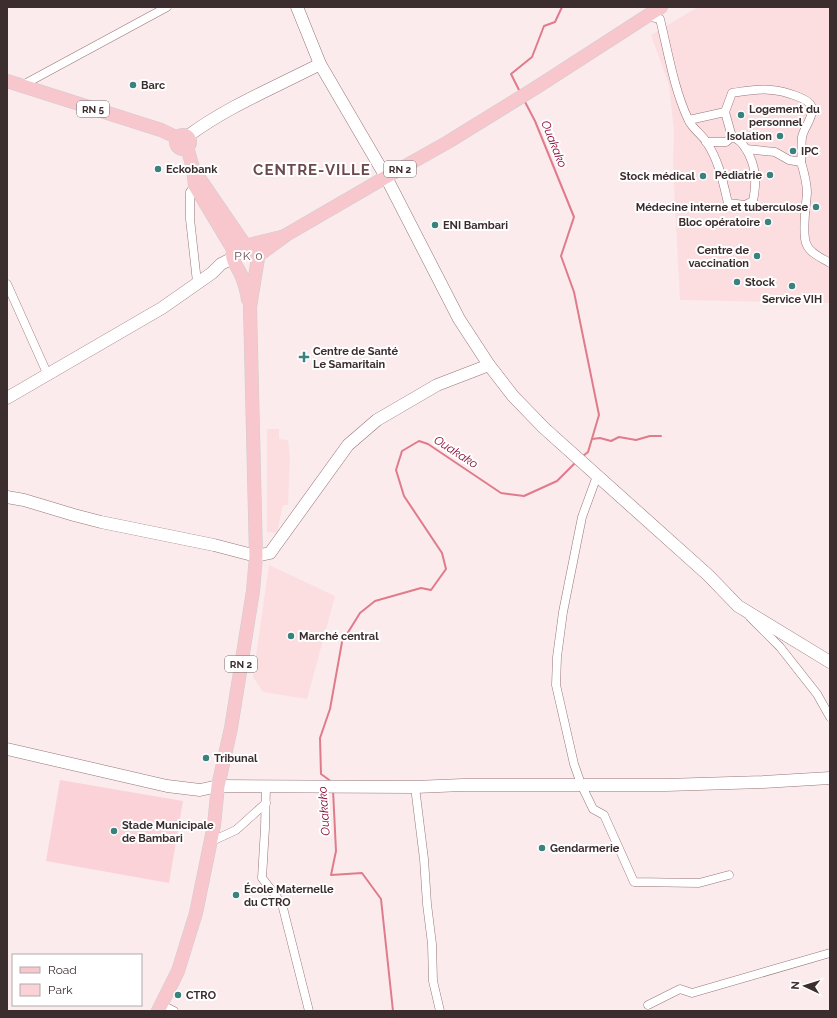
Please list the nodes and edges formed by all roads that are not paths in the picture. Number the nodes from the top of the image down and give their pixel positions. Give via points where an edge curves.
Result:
1 (168, 7) edge
2 (297, 7) edge
3 (661, 7) edge
4 (647, 16) junction
5 (320, 64) junction
6 (7, 82) edge
7 (21, 86) junction
8 (724, 112) junction
9 (688, 120) junction
10 (732, 137) junction
11 (184, 141) junction
12 (706, 142) junction
13 (746, 149) junction
14 (801, 162) junction
15 (386, 177) junction
16 (199, 184) junction
17 (243, 256) junction
18 (830, 263) edge
19 (197, 282) junction
20 (7, 284) edge
21 (250, 307) junction
22 (489, 365) junction
23 (47, 374) junction
24 (7, 398) edge
25 (597, 476) junction
26 (7, 497) edge
27 (256, 556) junction
28 (738, 606) junction
29 (830, 662) edge
30 (830, 718) edge
31 (7, 749) edge
32 (830, 778) edge
33 (581, 784) junction
34 (218, 786) junction
35 (266, 786) junction
36 (415, 787) junction
37 (266, 803) junction
38 (210, 842) junction
39 (729, 875) dead end
40 (830, 953) edge
41 (648, 1005) dead end
42 (160, 1008) edge
43 (174, 1011) edge
44 (309, 1011) edge
45 (440, 1011) edge

1 - 7 street
2 - 5 street
3 - 4 main road, RN 2
4 - 9 street via 660,19
4 - 15 main road, RN 2 via 448,142
5 - 11 street via 226,112
5 - 15 street
6 - 7 main road, RN 5
7 - 11 main road, RN 5 via 161,130
8 - 9 street
8 - 10 street
8 - 14 street via 732,93 754,90 773,90 810,102 812,114 802,137
9 - 12 street
10 - 12 street via 726,142
10 - 13 street via 738,138
11 - 16 main road
12 - 13 street via 717,161 728,203 734,205 745,205 753,201 755,171
13 - 14 street via 775,152 789,160
14 - 18 street via 807,192 806,244 812,252
15 - 17 main road, RN 2 via 286,235 264,252
15 - 22 street via 459,319
16 - 17 main road
16 - 19 street via 190,192 190,219
17 - 19 street via 221,264
17 - 21 main road, RN 2
17 - 21 main road, RN 2 via 245,286
19 - 23 street via 162,308
20 - 23 street
21 - 27 main road, RN 2
22 - 25 street via 518,402
22 - 27 street via 437,385 377,420 348,445 270,552
23 - 24 street
25 - 28 street via 708,575
25 - 33 street via 582,517 563,612 557,657 556,685
26 - 27 street via 101,522
27 - 34 main road, RN 2 via 231,728
28 - 29 street
28 - 30 street via 780,647 817,694
31 - 34 street via 167,786 200,790
32 - 33 street via 741,783
33 - 36 street via 464,784
33 - 39 street via 593,809 604,815 634,882 699,883
34 - 35 street
34 - 38 main road, RN 2
35 - 36 street
35 - 37 street
36 - 45 street via 432,944 433,981
37 - 38 street via 236,830
37 - 44 street via 262,878 282,904
38 - 42 main road, RN 2 via 196,913 178,971
40 - 41 street via 692,993 680,989
42 - 43 street

